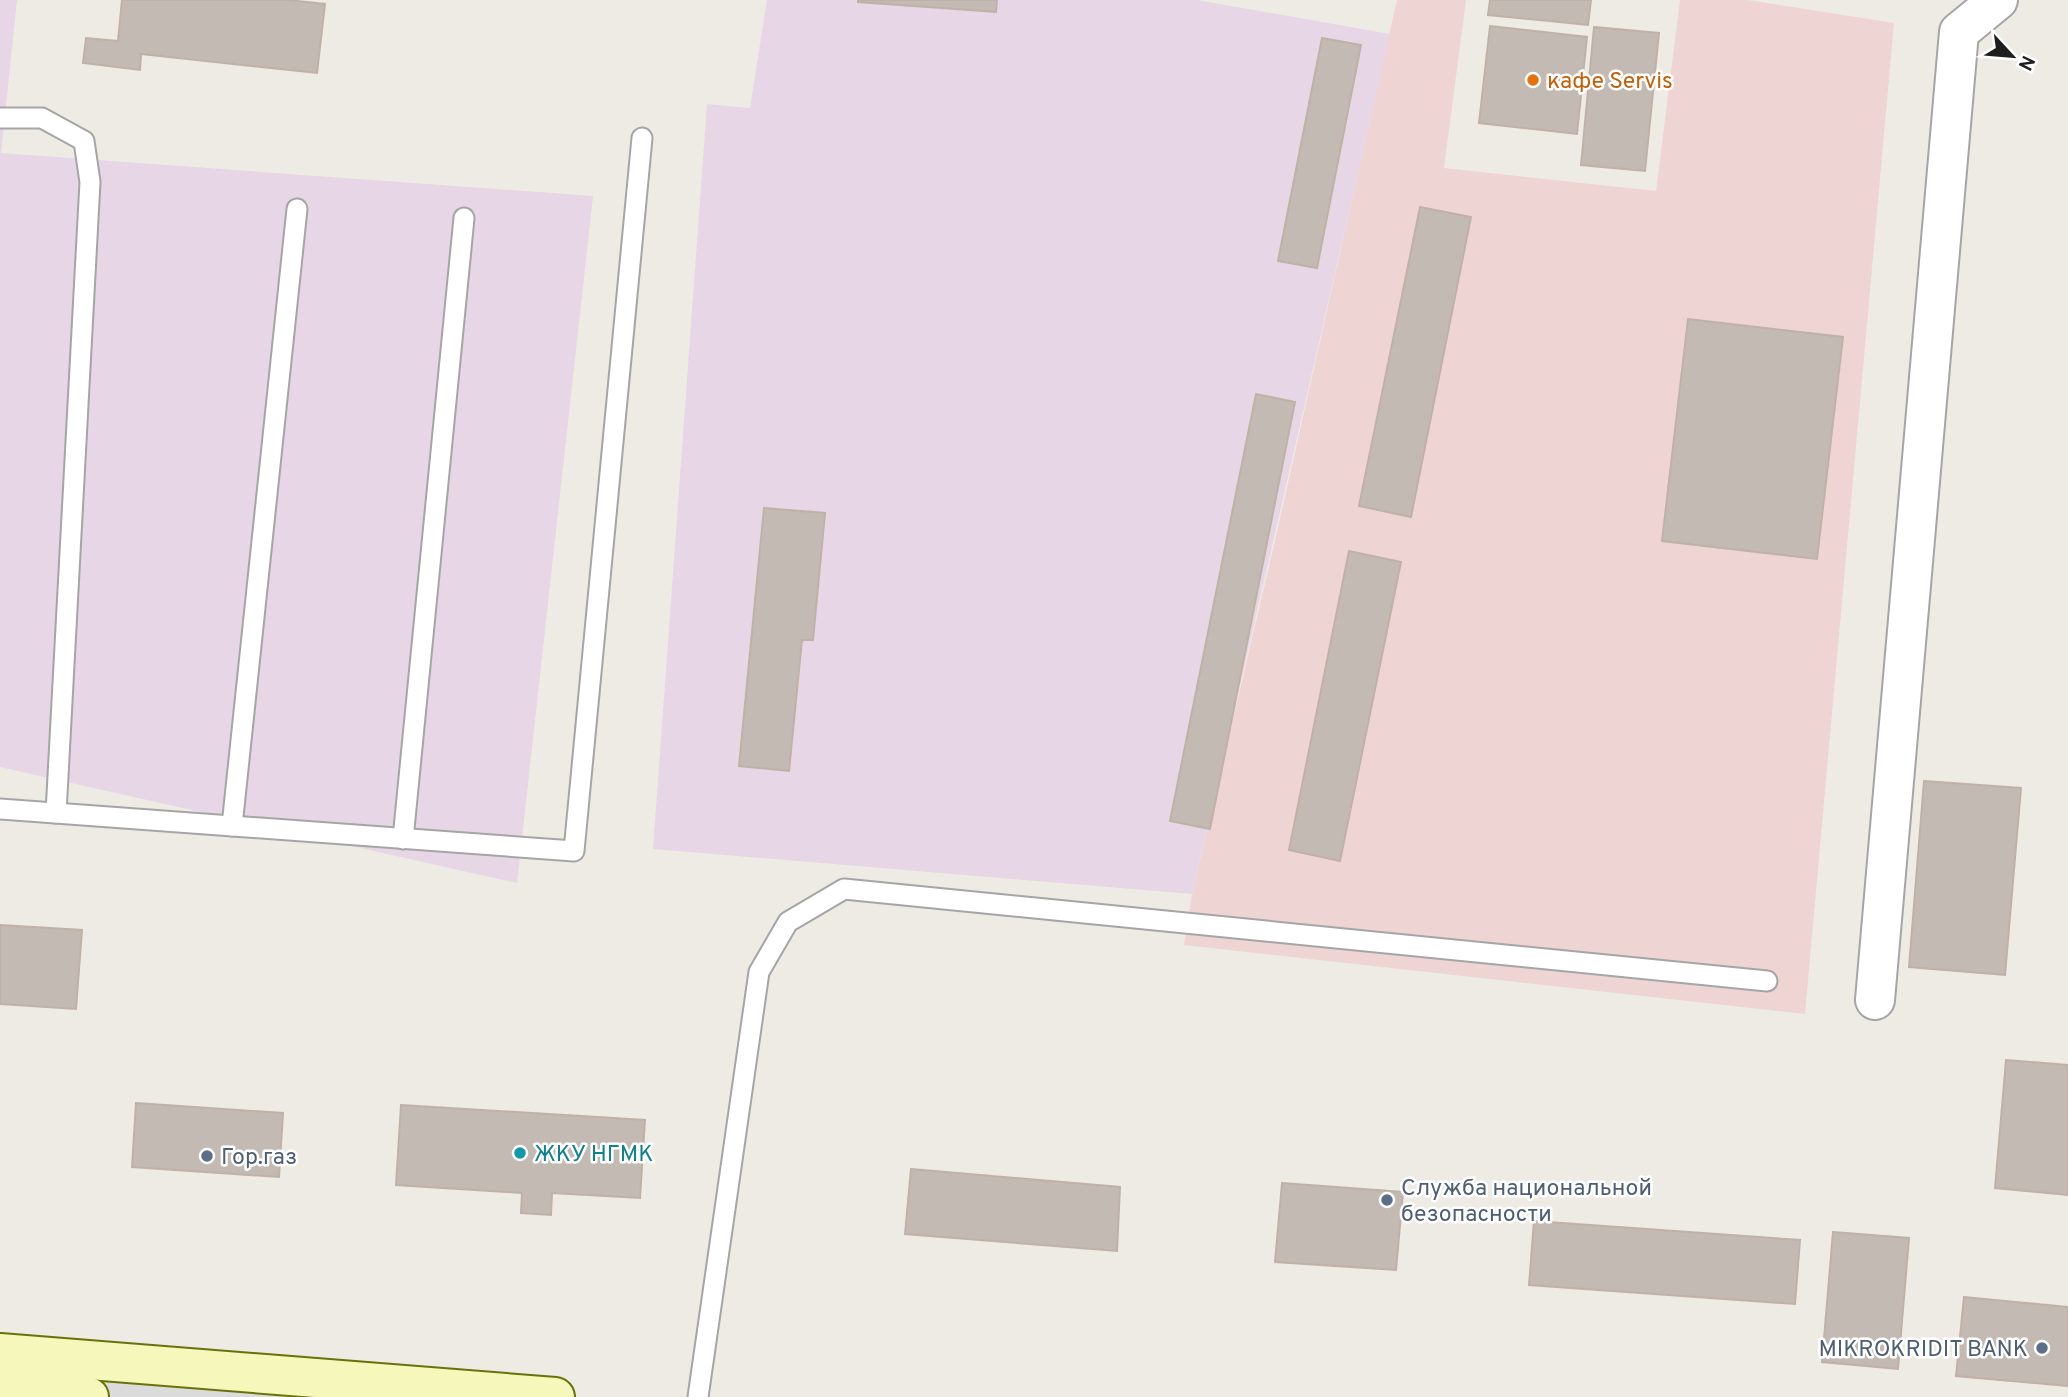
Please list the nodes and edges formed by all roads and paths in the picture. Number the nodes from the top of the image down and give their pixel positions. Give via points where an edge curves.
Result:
1 (1998, 0) edge
2 (0, 118) edge
3 (642, 138) dead end
4 (297, 209) dead end
5 (464, 218) dead end
6 (0, 808) edge
7 (57, 813) junction
8 (232, 826) junction
9 (402, 839) junction
10 (1767, 981) dead end
11 (1875, 1000) dead end
12 (0, 1353) edge
13 (0, 1389) edge
14 (89, 1397) edge
15 (555, 1397) edge
16 (698, 1397) edge

1 - 11 street via 1959,32
2 - 7 lane via 41,118 85,141 90,182
3 - 9 lane via 574,851
4 - 8 lane
5 - 9 lane
6 - 7 lane
7 - 8 lane
8 - 9 lane
10 - 16 lane via 844,889 788,922 759,972
12 - 15 main road
13 - 14 main road

